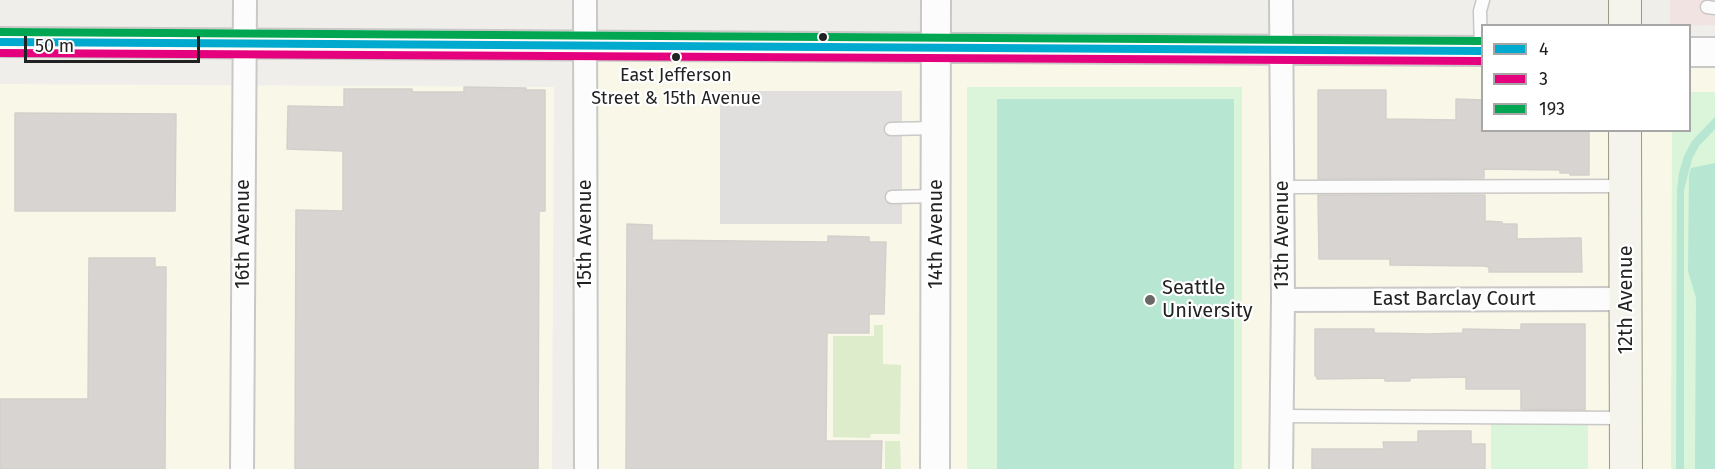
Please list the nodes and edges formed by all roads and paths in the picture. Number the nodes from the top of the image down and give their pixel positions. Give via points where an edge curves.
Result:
1 (245, 0) edge
2 (585, 0) edge
3 (936, 0) edge
4 (1281, 0) edge
5 (1483, 0) edge
6 (1625, 0) edge
7 (1625, 24) edge
8 (1481, 31) edge
9 (0, 42) edge
10 (245, 44) junction
11 (584, 46) junction
12 (936, 49) junction
13 (1281, 50) junction
14 (1481, 51) edge
15 (1691, 52) edge
16 (1715, 52) edge
17 (936, 128) junction
18 (891, 129) dead end
19 (1625, 132) edge
20 (1626, 186) junction
21 (1282, 187) junction
22 (936, 196) junction
23 (892, 197) dead end
24 (1626, 299) junction
25 (1282, 300) junction
26 (1281, 416) junction
27 (1625, 418) junction
28 (242, 469) edge
29 (586, 469) edge
30 (935, 469) edge
31 (1281, 469) edge
32 (1626, 469) edge

1 - 10 street, 16th Avenue
2 - 11 street, 15th Avenue
3 - 12 street, 14th Avenue
4 - 13 street, 13th Avenue
5 - 8 lane
6 - 7 main road
9 - 10 street
10 - 11 street
10 - 28 street, 16th Avenue
11 - 12 street
11 - 29 street, 15th Avenue
12 - 13 street
12 - 17 street, 14th Avenue
13 - 14 street
13 - 21 street, 13th Avenue
15 - 16 street
17 - 18 lane
17 - 22 street, 14th Avenue
19 - 20 main road, 12th Avenue
20 - 21 lane
20 - 24 main road, 12th Avenue
21 - 25 street, 13th Avenue
22 - 23 lane
22 - 30 street, 14th Avenue
24 - 25 street, East Barclay Court
24 - 27 main road, 12th Avenue
25 - 26 street, 13th Avenue
26 - 27 lane
26 - 31 street, 13th Avenue
27 - 32 main road, 12th Avenue

